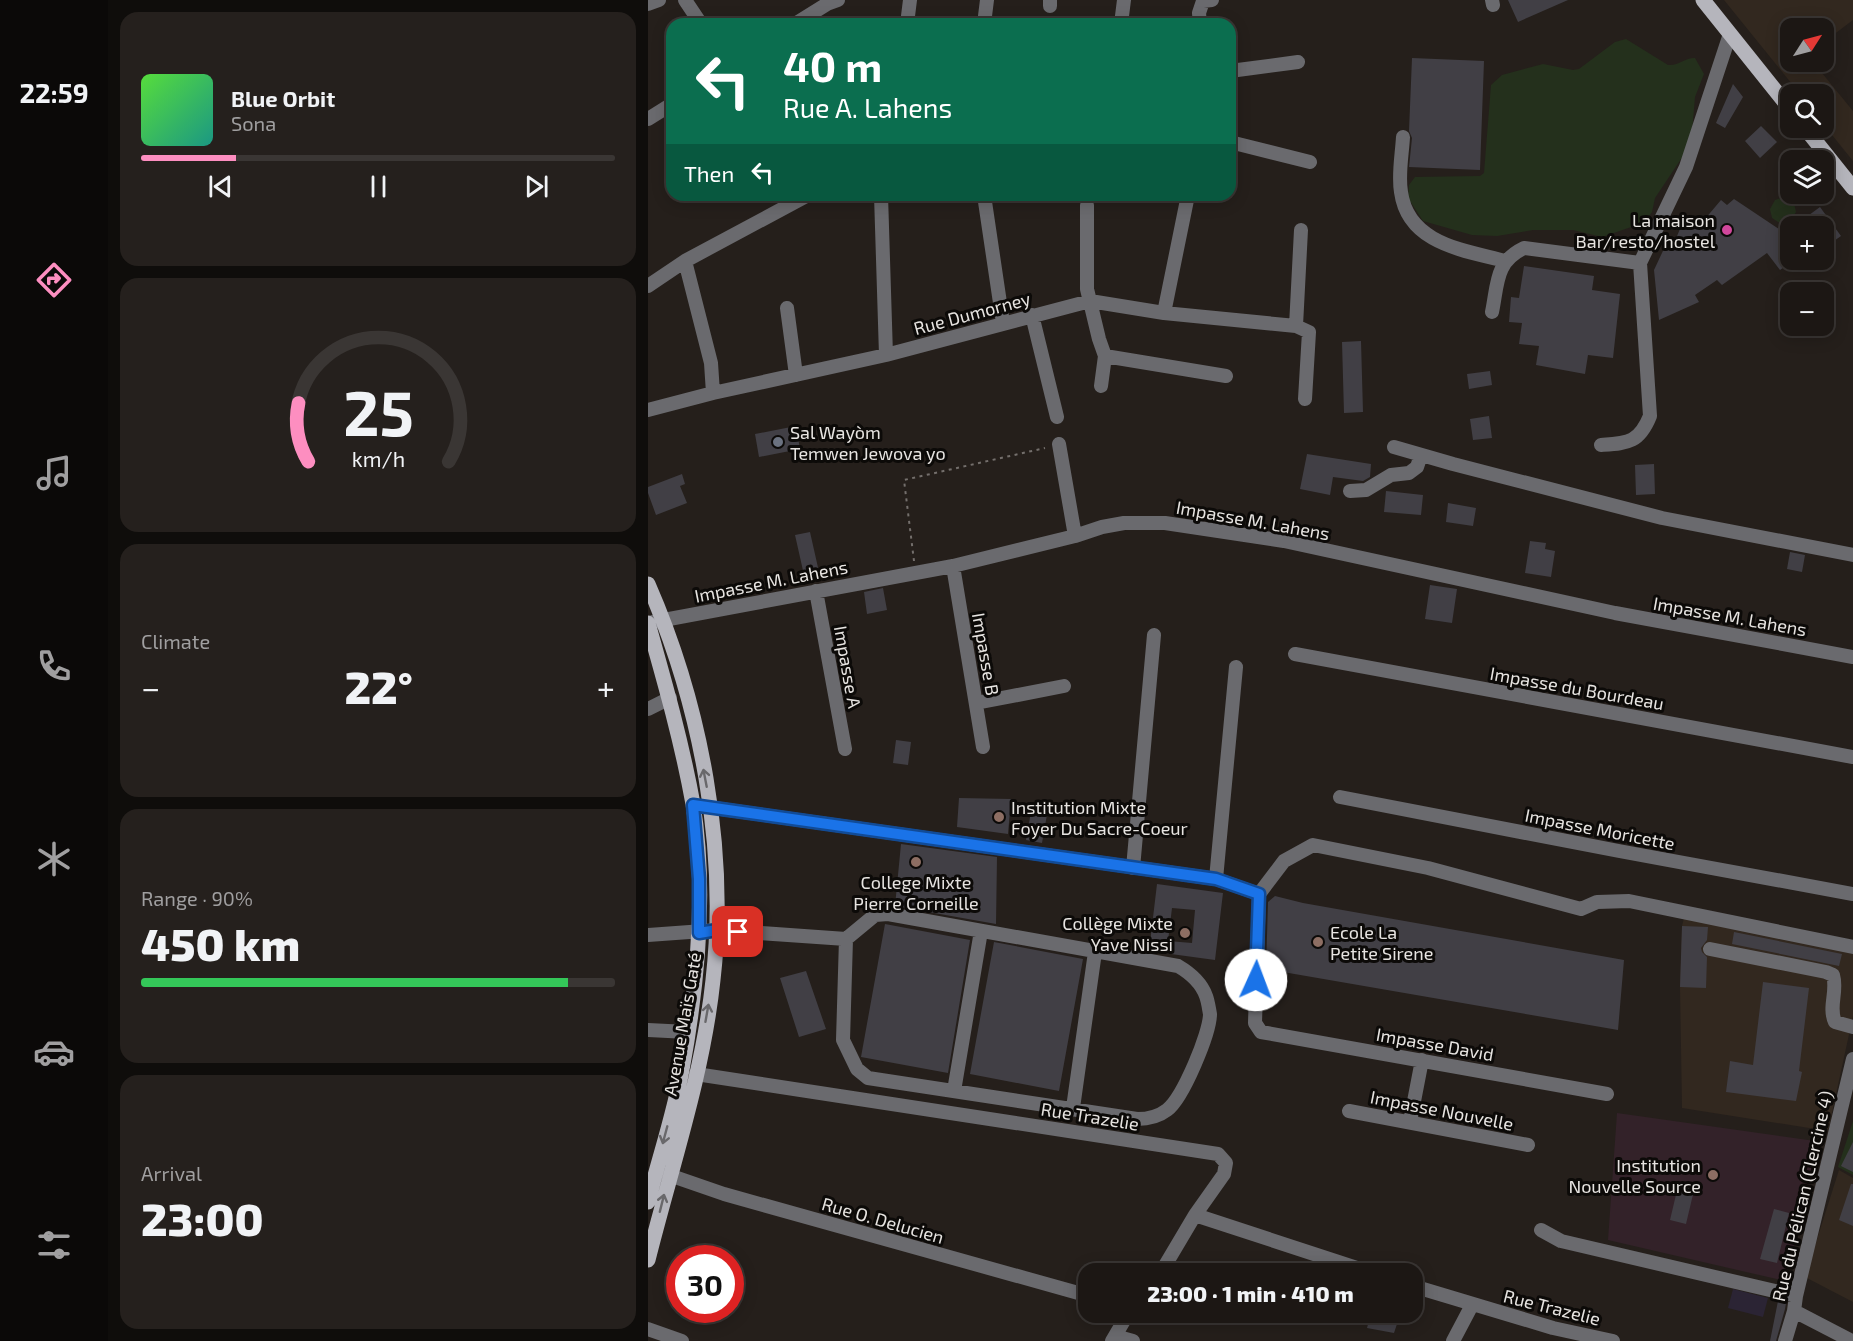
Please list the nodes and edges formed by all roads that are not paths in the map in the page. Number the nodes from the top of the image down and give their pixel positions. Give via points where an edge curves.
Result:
1 (659, 0) edge
2 (686, 0) edge
3 (838, 0) edge
4 (910, 0) edge
5 (987, 0) edge
6 (1124, 0) edge
7 (1212, 0) edge
8 (1703, 0) edge
9 (648, 4) edge
10 (697, 18) edge
11 (805, 18) edge
12 (908, 18) edge
13 (985, 18) edge
14 (1122, 18) edge
15 (1199, 18) edge
16 (1730, 34) junction
17 (1298, 62) dead end
18 (1236, 70) edge
19 (1780, 96) edge
20 (666, 108) edge
21 (648, 119) edge
22 (1403, 137) dead end
23 (1813, 138) edge
24 (1236, 144) edge
25 (1310, 162) dead end
26 (1853, 188) edge
27 (797, 201) edge
28 (881, 201) edge
29 (985, 201) edge
30 (1187, 201) edge
31 (1087, 205) dead end
32 (1301, 230) dead end
33 (685, 261) junction
34 (1505, 261) junction
35 (1640, 263) junction
36 (648, 286) edge
37 (1090, 301) junction
38 (787, 308) dead end
39 (1492, 312) dead end
40 (1164, 313) junction
41 (1032, 315) junction
42 (1003, 323) junction
43 (1302, 329) junction
44 (886, 355) junction
45 (1106, 356) junction
46 (796, 375) junction
47 (1226, 376) dead end
48 (1101, 386) dead end
49 (713, 393) junction
50 (1305, 399) dead end
51 (648, 410) edge
52 (1057, 417) dead end
53 (1059, 444) road end
54 (1601, 445) dead end
55 (1394, 447) dead end
56 (1421, 455) junction
57 (1350, 490) dead end
58 (1075, 536) junction
59 (1853, 555) edge
60 (953, 566) junction
61 (648, 584) edge
62 (816, 591) junction
63 (664, 620) junction
64 (648, 623) edge
65 (1154, 634) dead end
66 (1295, 654) dead end
67 (1853, 657) edge
68 (1236, 667) dead end
69 (1064, 686) dead end
70 (670, 698) junction
71 (976, 703) junction
72 (648, 709) edge
73 (983, 747) dead end
74 (845, 749) dead end
75 (1853, 757) edge
76 (1340, 797) dead end
77 (693, 805) junction
78 (711, 807) junction
79 (1133, 868) junction
80 (1216, 879) junction
81 (1259, 894) junction
82 (1853, 894) edge
83 (717, 930) junction
84 (981, 931) junction
85 (699, 933) junction
86 (648, 935) edge
87 (846, 939) junction
88 (1853, 947) edge
89 (1710, 948) dead end
90 (1095, 952) junction
91 (1853, 1027) edge
92 (648, 1030) edge
93 (688, 1032) junction
94 (1853, 1059) edge
95 (1422, 1060) junction
96 (696, 1074) junction
97 (954, 1091) junction
98 (1607, 1094) dead end
99 (1073, 1107) junction
100 (1349, 1111) dead end
101 (1410, 1122) junction
102 (1528, 1145) dead end
103 (658, 1172) edge
104 (648, 1202) edge
105 (1195, 1215) junction
106 (1542, 1230) dead end
107 (648, 1260) edge
108 (1167, 1263) edge
109 (1341, 1263) edge
110 (1423, 1289) edge
111 (1078, 1293) edge
112 (1796, 1296) junction
113 (1472, 1305) junction
114 (1794, 1311) junction
115 (1123, 1323) edge
116 (648, 1329) edge
117 (1560, 1335) edge
118 (1114, 1338) edge
119 (681, 1341) edge
120 (1133, 1341) edge
121 (1453, 1341) edge
122 (1613, 1341) edge
123 (1785, 1341) edge
124 (1852, 1341) edge

1 - 9 street
2 - 10 street
3 - 11 street
4 - 12 street
5 - 13 street
6 - 14 street
7 - 15 street via 1203,1
8 - 16 main road
16 - 19 main road
16 - 35 street via 1686,167
17 - 18 street
20 - 21 street
22 - 34 street via 1400,189 1403,204 1418,226 1445,245
23 - 26 main road
24 - 25 street
27 - 33 street
28 - 44 street
29 - 42 street
30 - 40 street
31 - 37 street
32 - 43 street
33 - 36 street
33 - 49 street via 711,363
34 - 35 street via 1524,248
34 - 39 street
35 - 54 street via 1650,416 1638,437 1626,443
37 - 40 street, Rue Dumorney
37 - 41 street, Rue Dumorney
37 - 45 street
38 - 46 street
40 - 43 street, Rue Dumorney
41 - 42 street, Rue Dumorney
41 - 52 street
42 - 44 street, Rue Dumorney
43 - 50 street
44 - 46 street, Rue Dumorney
45 - 47 street
45 - 48 street
46 - 49 street, Rue Dumorney
49 - 51 street, Rue Dumorney
53 - 58 street
55 - 56 street
56 - 57 street via 1413,471 1390,475 1366,490
56 - 59 street via 1662,518
58 - 60 street, Impasse M. Lahens
58 - 67 street, Impasse M. Lahens via 1124,523 1165,523 1284,541 1615,613
60 - 62 street, Impasse M. Lahens
60 - 71 street, Impasse B
61 - 63 main road, Avenue Maïs Gaté
62 - 63 street, Impasse M. Lahens
62 - 74 street, Impasse A
63 - 64 street, Impasse M. Lahens
78 -> 63 main road, Avenue Maïs Gaté via 699,744
64 - 70 main road, Avenue Maïs Gaté
65 - 79 street
66 - 75 street, Impasse du Bourdeau
68 - 80 street
69 - 71 street
70 - 72 street
70 - 77 main road, Avenue Maïs Gaté
71 - 73 street, Impasse B
76 - 82 street, Impasse Moricette
77 - 78 street
77 - 85 main road, Avenue Maïs Gaté
78 - 79 street
78 - 83 main road, Avenue Maïs Gaté
79 - 80 street
80 - 81 street
81 - 88 street via 1284,861 1313,844 1428,868 1581,909 1597,902 1629,901
81 - 95 street, Impasse David via 1257,1028 1261,1032
83 - 85 street
83 - 87 street
96 -> 83 main road, Avenue Maïs Gaté via 713,982
84 - 87 street via 888,914 875,915
84 - 90 street
84 - 97 street
85 - 86 street
85 - 93 main road, Avenue Maïs Gaté
87 - 97 street via 843,1040 857,1069 868,1078
89 - 91 street via 1833,975 1832,1015 1835,1022
90 - 99 street
90 - 99 street via 1178,966 1193,975 1206,995 1210,1015 1205,1040 1179,1098 1167,1110 1152,1118 1137,1119
92 - 93 street
93 -> 103 main road, Avenue Maïs Gaté
94 - 112 street, Rue du Pélican (Clercine 4)
95 - 98 street, Impasse David
95 - 101 street
96 - 103 main road, Avenue Maïs Gaté
96 - 105 street, Rue Trazelie via 1218,1154 1226,1163 1224,1174
97 - 99 street
100 - 101 street, Impasse Nouvelle
101 - 102 street, Impasse Nouvelle
103 - 104 main road, Avenue Maïs Gaté
107 -> 103 main road, Avenue Maïs Gaté
103 - 111 street, Rue O. Delucien
105 - 108 street
105 - 109 street
106 - 112 street via 1562,1241
110 - 113 street, Rue Trazelie
112 - 114 street, Rue du Pélican (Clercine 4)
113 - 117 street, Rue Trazelie
113 - 121 street
114 - 123 street, Rue du Pélican (Clercine 4)
114 - 124 street
115 - 118 street
116 - 119 street
117 - 122 street, Rue Trazelie
118 - 120 street

